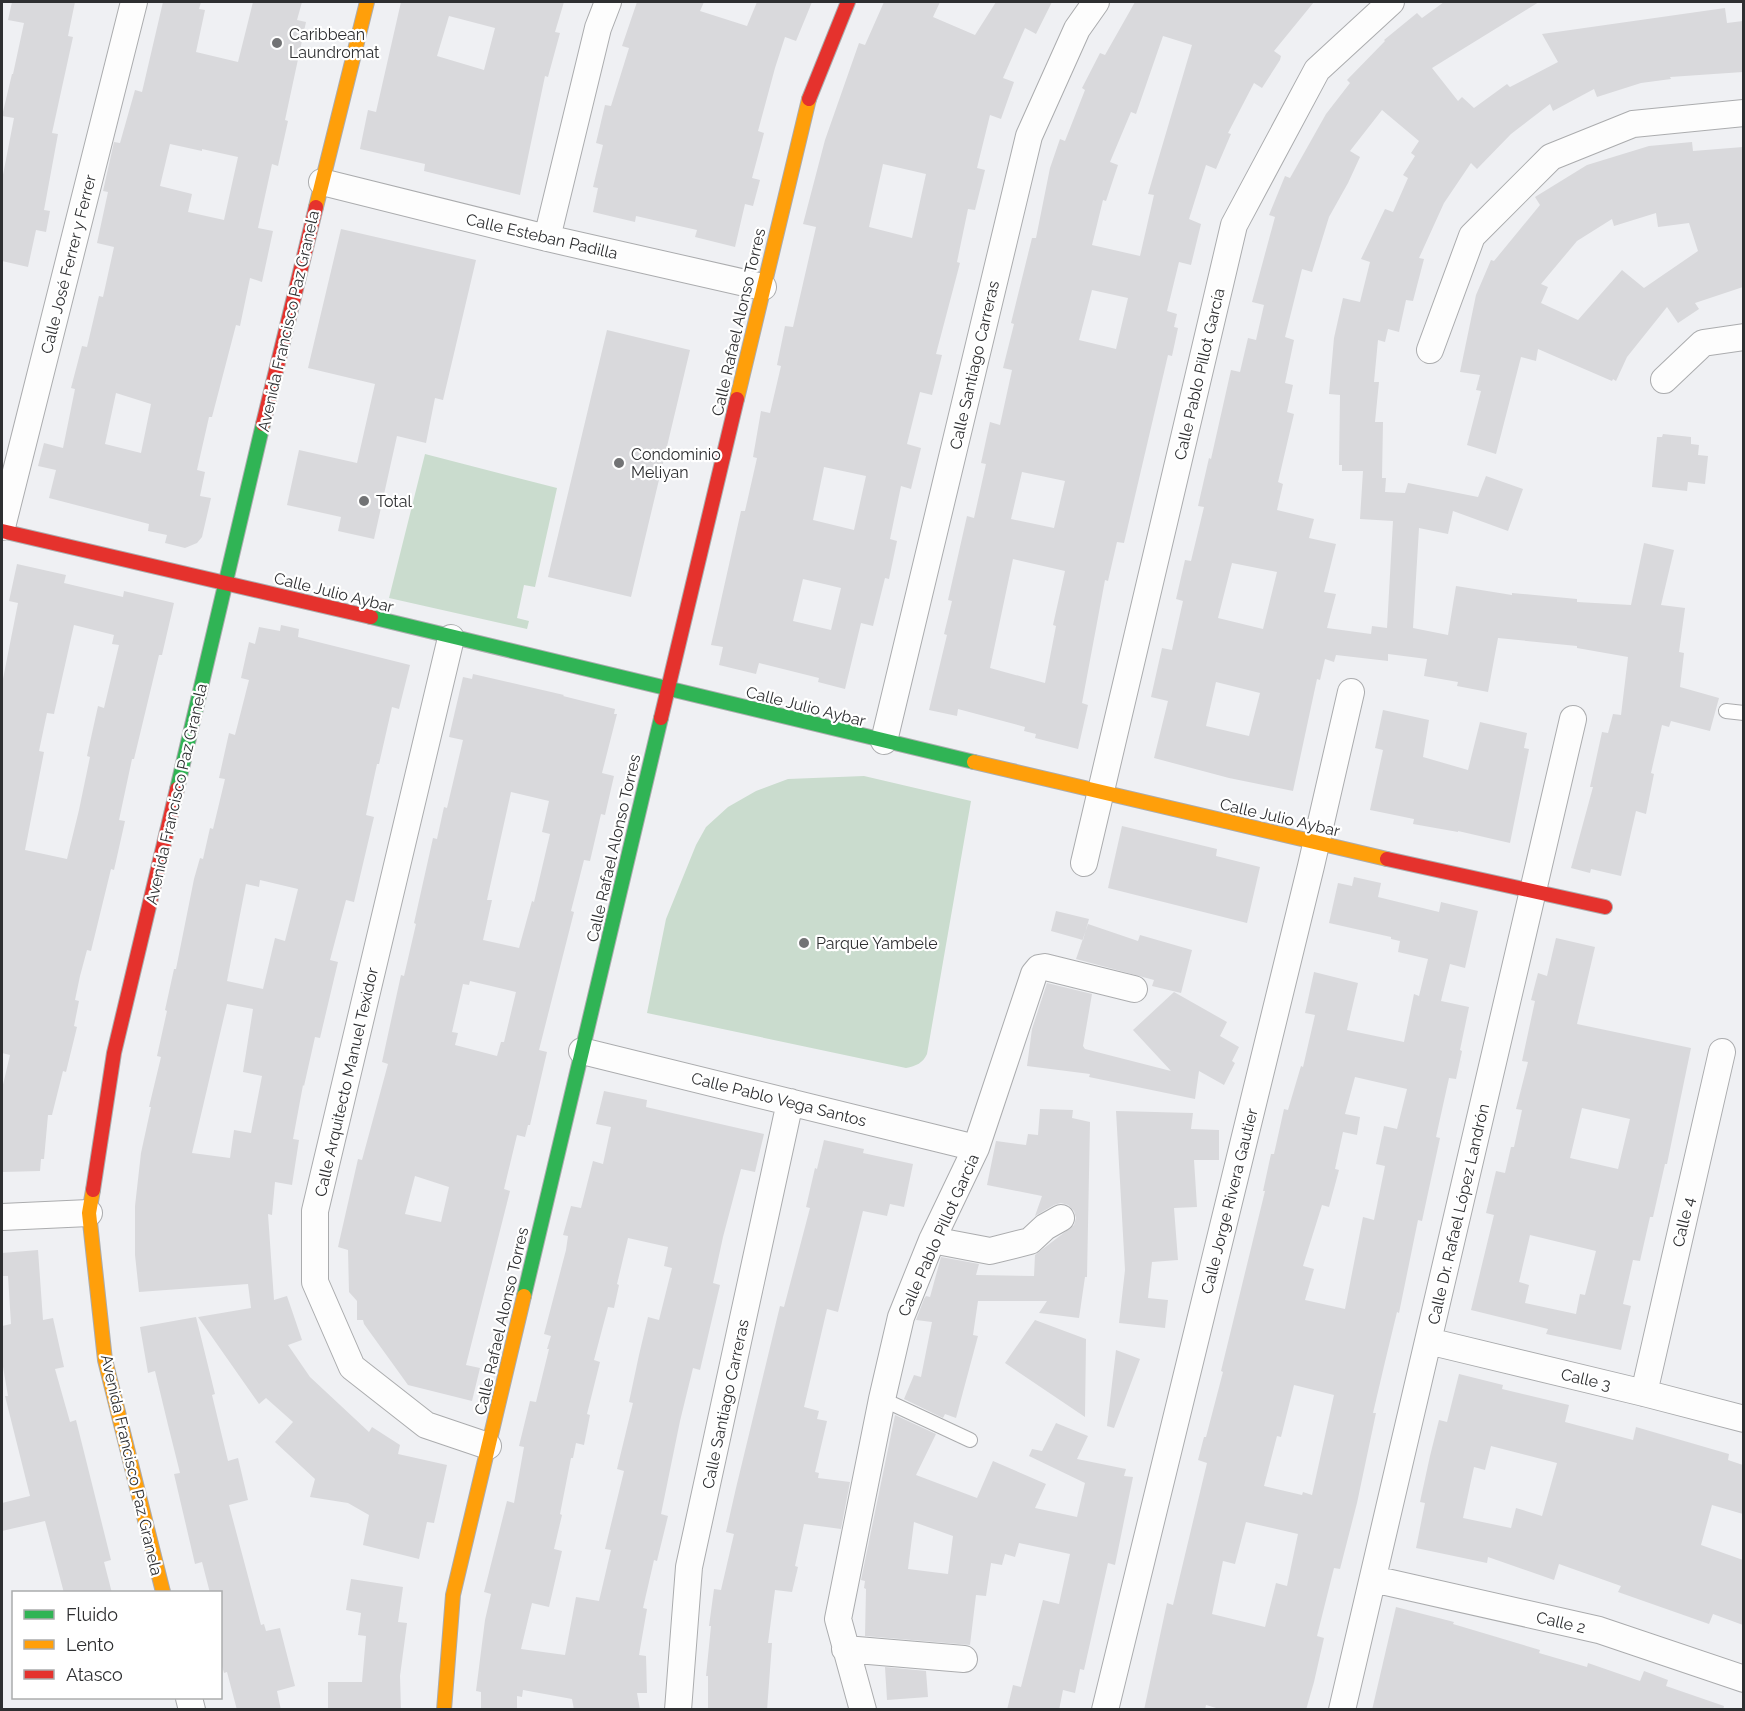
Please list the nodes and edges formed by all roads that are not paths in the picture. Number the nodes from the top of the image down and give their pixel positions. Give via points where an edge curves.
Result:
1 (134, 2) edge
2 (367, 2) edge
3 (608, 2) edge
4 (848, 2) edge
5 (1096, 2) edge
6 (1391, 2) edge
7 (1743, 113) edge
8 (321, 182) junction
9 (547, 238) junction
10 (763, 287) junction
11 (1743, 337) edge
12 (1430, 350) dead end
13 (1664, 380) dead end
14 (2, 529) edge
15 (227, 583) junction
16 (451, 638) junction
17 (667, 689) junction
18 (1351, 692) dead end
19 (1726, 711) dead end
20 (1743, 712) edge
21 (1573, 719) dead end
22 (884, 741) junction
23 (1100, 791) junction
24 (1317, 842) junction
25 (1084, 863) dead end
26 (1533, 892) junction
27 (1605, 907) dead end
28 (1134, 989) dead end
29 (582, 1051) junction
30 (1722, 1052) dead end
31 (790, 1102) junction
32 (976, 1148) junction
33 (90, 1213) junction
34 (2, 1217) edge
35 (1061, 1218) dead end
36 (932, 1240) junction
37 (1428, 1341) junction
38 (1644, 1393) junction
39 (882, 1399) junction
40 (1743, 1419) edge
41 (970, 1440) dead end
42 (488, 1446) junction
43 (1373, 1579) junction
44 (163, 1591) edge
45 (845, 1648) junction
46 (964, 1659) dead end
47 (1743, 1679) edge
48 (444, 1710) edge
49 (678, 1710) edge
50 (863, 1710) edge
51 (1105, 1710) edge
52 (1342, 1710) edge

1 - 14 street, Calle José Ferrer y Ferrer
2 - 8 street, Avenida Francisco Paz Granela
3 - 9 street via 598,28
4 - 10 street, Calle Rafael Alonso Torres via 808,101
5 - 22 street, Calle Santiago Carreras via 1077,28 1029,136
6 - 23 street, Calle Pablo Pillot García via 1317,70 1234,225
7 - 12 street via 1633,124 1551,157 1472,236
8 - 9 street, Calle Esteban Padilla
8 - 15 street, Avenida Francisco Paz Granela
9 - 10 street, Calle Esteban Padilla
10 - 17 street, Calle Rafael Alonso Torres
11 - 13 street via 1703,343
14 - 15 street, Calle Julio Aybar
15 - 16 street, Calle Julio Aybar
15 - 33 street, Avenida Francisco Paz Granela via 114,1053
16 - 17 street, Calle Julio Aybar
16 - 42 street, Calle Arquitecto Manuel Texidor via 315,1211 315,1282 352,1367 426,1425
17 - 22 street, Calle Julio Aybar
17 - 29 street, Calle Rafael Alonso Torres
18 - 24 street, Calle Jorge Rivera Gautier
19 - 20 lane
21 - 26 street, Calle Dr. Rafael López Landrón
22 - 23 street, Calle Julio Aybar
23 - 24 street, Calle Julio Aybar
23 - 25 street, Calle Pablo Pillot García
24 - 26 street, Calle Julio Aybar
24 - 51 street, Calle Jorge Rivera Gautier
26 - 27 street, Calle Julio Aybar
26 - 37 street, Calle Dr. Rafael López Landrón
28 - 32 street, Calle Pablo Pillot García via 1039,968
29 - 31 street, Calle Pablo Vega Santos
29 - 42 street, Calle Rafael Alonso Torres
30 - 38 street, Calle 4
31 - 32 street, Calle Pablo Vega Santos
31 - 49 street, Calle Santiago Carreras via 689,1567
32 - 36 street, Calle Pablo Pillot García
33 - 34 street
33 - 44 street, Avenida Francisco Paz Granela via 105,1360
35 - 36 street via 1030,1241 990,1251
36 - 39 street, Calle Pablo Pillot García via 901,1317
37 - 38 street, Calle 3
37 - 43 street, Calle Dr. Rafael López Landrón
38 - 40 street, Calle 3
39 - 41 lane
39 - 45 street, Calle Pablo Pillot García via 838,1619
42 - 48 street, Calle Rafael Alonso Torres via 453,1595
43 - 47 street, Calle 2 via 1599,1630
43 - 52 street, Calle Dr. Rafael López Landrón
45 - 46 street
45 - 50 street, Calle Pablo Pillot García

